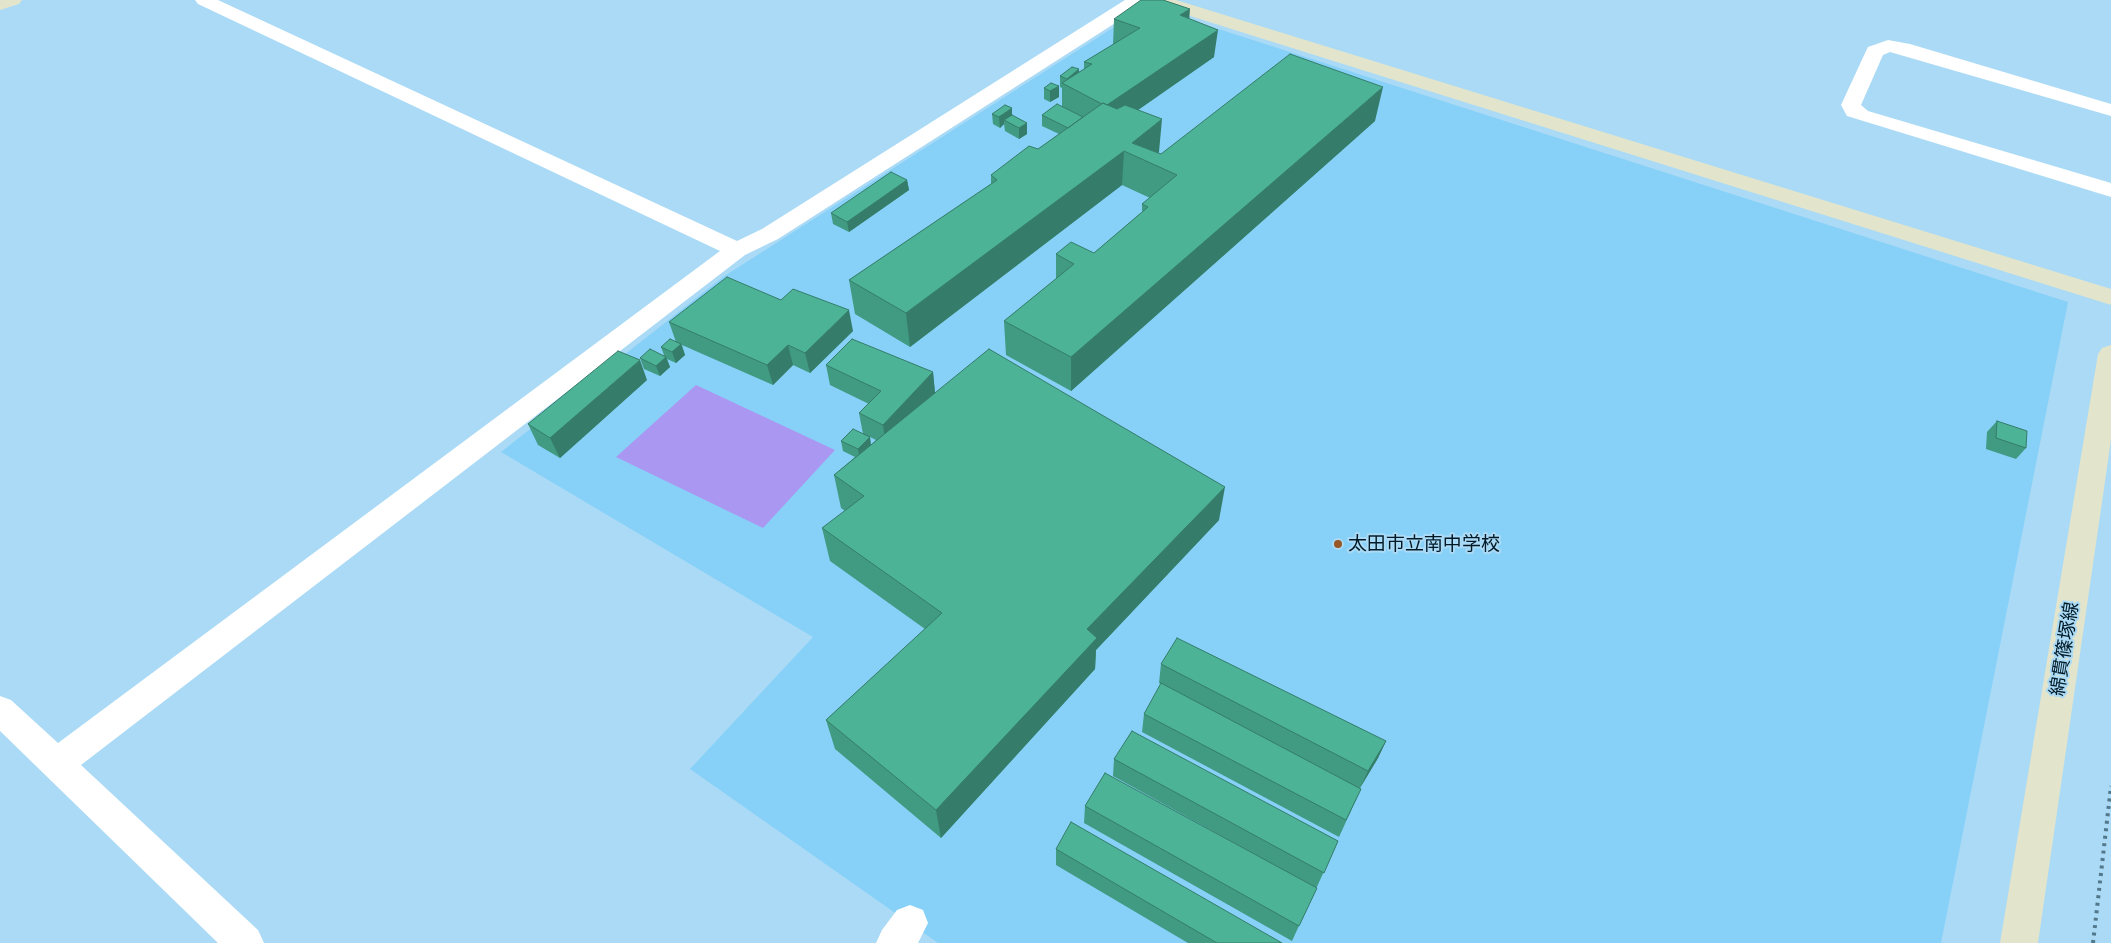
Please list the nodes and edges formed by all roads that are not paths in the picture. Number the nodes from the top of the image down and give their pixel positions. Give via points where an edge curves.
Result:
1 (13, 0) edge
2 (204, 0) edge
3 (1136, 0) edge
4 (1158, 0) edge
5 (0, 5) edge
6 (2111, 110) edge
7 (2111, 190) edge
8 (737, 250) junction
9 (2111, 297) edge
10 (2111, 354) edge
11 (0, 710) edge
12 (56, 764) junction
13 (245, 943) edge
14 (2019, 943) edge

1 - 5 street
2 - 8 street
3 - 8 street via 786,224
4 - 9 street
6 - 7 street via 1888,46 1875,52 1851,105 1854,112 1861,115
8 - 12 street
10 - 14 street, 綿貫篠塚線
11 - 12 street
12 - 13 street

